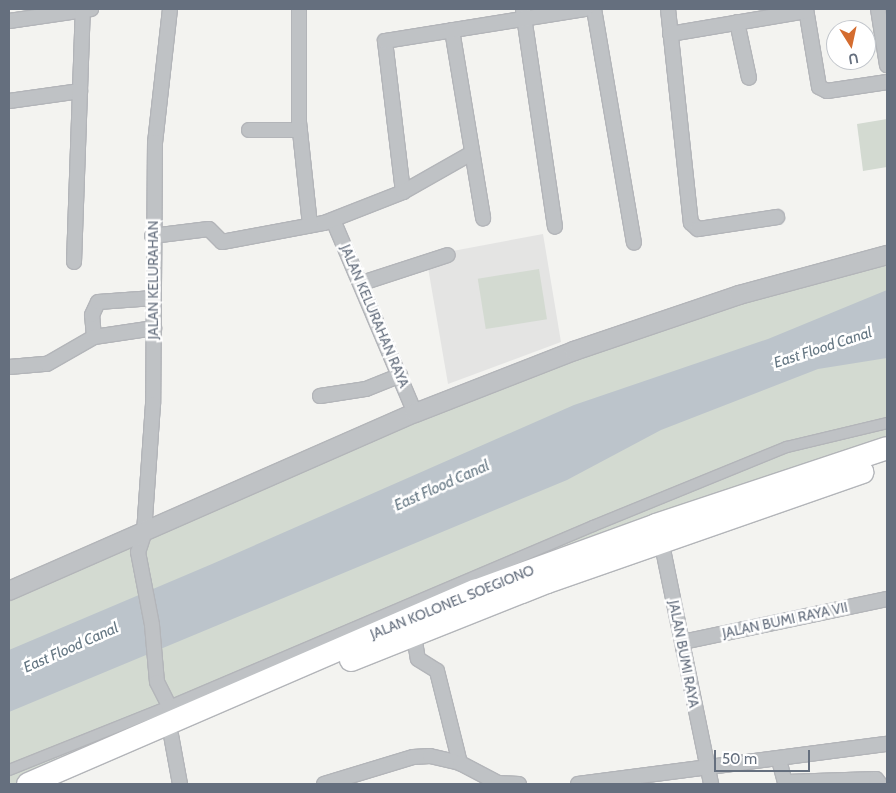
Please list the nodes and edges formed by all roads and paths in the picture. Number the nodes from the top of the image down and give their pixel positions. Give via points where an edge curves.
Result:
1 (87, 9) edge
2 (170, 9) edge
3 (299, 9) edge
4 (584, 9) edge
5 (594, 9) edge
6 (668, 9) edge
7 (878, 9) edge
8 (806, 10) edge
9 (524, 13) edge
10 (9, 21) edge
11 (737, 22) junction
12 (452, 30) junction
13 (670, 34) junction
14 (887, 65) edge
15 (749, 78) dead end
16 (887, 82) edge
17 (80, 91) junction
18 (9, 101) edge
19 (249, 130) dead end
20 (300, 130) junction
21 (470, 154) junction
22 (403, 192) junction
23 (777, 217) dead end
24 (483, 218) dead end
25 (333, 220) junction
26 (310, 225) junction
27 (555, 227) dead end
28 (152, 236) junction
29 (634, 243) dead end
30 (448, 255) dead end
31 (887, 255) edge
32 (74, 262) dead end
33 (362, 283) junction
34 (154, 298) junction
35 (154, 328) junction
36 (94, 337) junction
37 (9, 367) edge
38 (400, 375) junction
39 (320, 396) dead end
40 (416, 413) junction
41 (887, 423) edge
42 (887, 448) edge
43 (887, 464) edge
44 (144, 534) junction
45 (660, 534) junction
46 (11, 587) edge
47 (887, 598) edge
48 (414, 635) junction
49 (683, 642) junction
50 (172, 720) junction
51 (887, 744) edge
52 (778, 760) junction
53 (460, 763) junction
54 (9, 770) edge
55 (706, 770) junction
56 (374, 777) edge
57 (28, 784) edge
58 (56, 784) edge
59 (180, 784) edge
60 (324, 784) edge
61 (498, 784) edge
62 (519, 784) edge
63 (578, 784) edge
64 (597, 784) edge
65 (711, 784) edge
66 (880, 784) edge

1 - 10 street
1 - 17 street
2 - 28 street, JALAN KELURAHAN via 155,142
3 - 20 street
4 - 9 street
5 - 29 street
6 - 13 street
7 - 14 street
8 - 11 street
8 - 16 street via 820,87 827,91
9 - 12 street
9 - 27 street
11 - 13 street
11 - 15 street
12 - 21 street
12 - 22 street via 388,39 384,44
13 - 23 street via 691,224 698,229
17 - 18 street
17 - 32 street
19 - 20 street
20 - 26 street
21 - 22 street
21 - 24 street
22 - 25 street
25 - 26 street
25 - 33 street, JALAN KELURAHAN RAYA
26 - 28 street via 222,242 209,228
28 - 34 street, JALAN KELURAHAN
30 - 33 street
31 - 40 street via 739,295 574,351
33 - 38 street, JALAN KELURAHAN RAYA
34 - 35 street, JALAN KELURAHAN
34 - 36 street via 98,302 92,315
35 - 36 street
35 - 44 street, JALAN KELURAHAN via 153,404
36 - 37 street via 47,364
38 - 39 street via 366,389
38 - 40 street, JALAN KELURAHAN RAYA
40 - 44 street
41 - 50 street via 778,451 593,526
42 - 45 main road, JALAN KOLONEL SOEGIONO
43 - 45 main road, JALAN KOLONEL SOEGIONO
44 - 46 street
44 - 50 street, JALAN KELURAHAN via 138,552 152,625 157,682
45 - 48 main road, JALAN KOLONEL SOEGIONO
45 - 49 street, JALAN BUMI RAYA
45 - 50 main road, JALAN KOLONEL SOEGIONO via 475,591
47 - 49 street, JALAN BUMI RAYA VII
48 - 50 main road, JALAN KOLONEL SOEGIONO
48 - 53 street via 418,660 438,671
49 - 55 street, JALAN BUMI RAYA
50 - 54 street
50 - 57 main road, JALAN KOLONEL SOEGIONO
50 - 58 main road, JALAN KOLONEL SOEGIONO
50 - 59 street
51 - 52 street
52 - 55 street
52 - 66 street via 785,782 876,779
53 - 56 street via 430,756 413,757
53 - 61 street
55 - 64 street
55 - 65 street, JALAN BUMI RAYA
56 - 60 street
61 - 62 street
63 - 64 street

